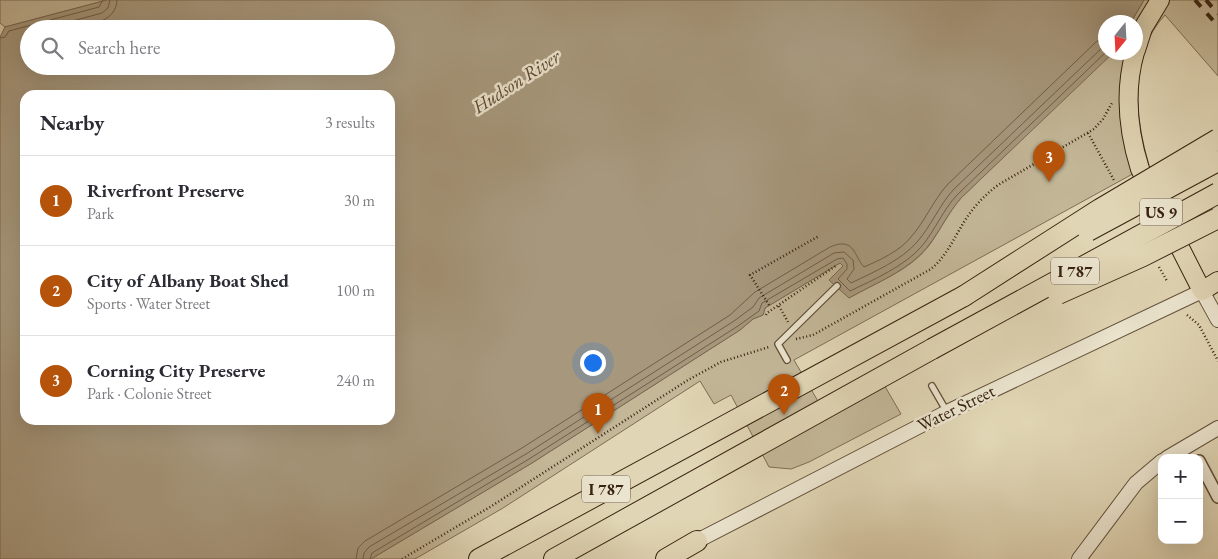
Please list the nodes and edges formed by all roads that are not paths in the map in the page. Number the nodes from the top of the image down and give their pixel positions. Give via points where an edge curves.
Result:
1 (1160, 0) edge
2 (1143, 31) edge
3 (1133, 60) edge
4 (1218, 139) edge
5 (1218, 161) edge
6 (1218, 193) edge
7 (1218, 218) edge
8 (1218, 281) edge
9 (837, 286) dead end
10 (1202, 290) junction
11 (964, 296) junction
12 (1218, 320) edge
13 (932, 349) junction
14 (787, 360) dead end
15 (932, 386) dead end
16 (947, 412) junction
17 (1218, 428) edge
18 (1190, 444) junction
19 (1174, 454) edge
20 (1196, 454) edge
21 (1158, 464) edge
22 (1203, 469) edge
23 (1218, 497) edge
24 (693, 550) edge
25 (479, 559) edge
26 (554, 559) edge
27 (666, 559) edge
28 (1079, 559) edge

1 - 2 main road, US 9
3 - 10 main road, US 9 via 1129,82 1130,129 1140,169
4 - 11 highway, bridge
5 - 11 highway, I 787, bridge
6 - 13 highway, I 787, bridge
7 - 13 highway, bridge via 1143,256
8 - 10 main road, Water Street
9 - 14 lane via 778,344
10 - 12 street
10 - 16 street, Water Street
11 - 25 highway, I 787
13 - 26 highway, I 787
15 - 16 lane
16 - 24 street, Water Street
17 - 18 street
18 - 19 street
18 - 20 street
21 - 28 street via 1136,483
22 - 23 street
24 - 27 highway

